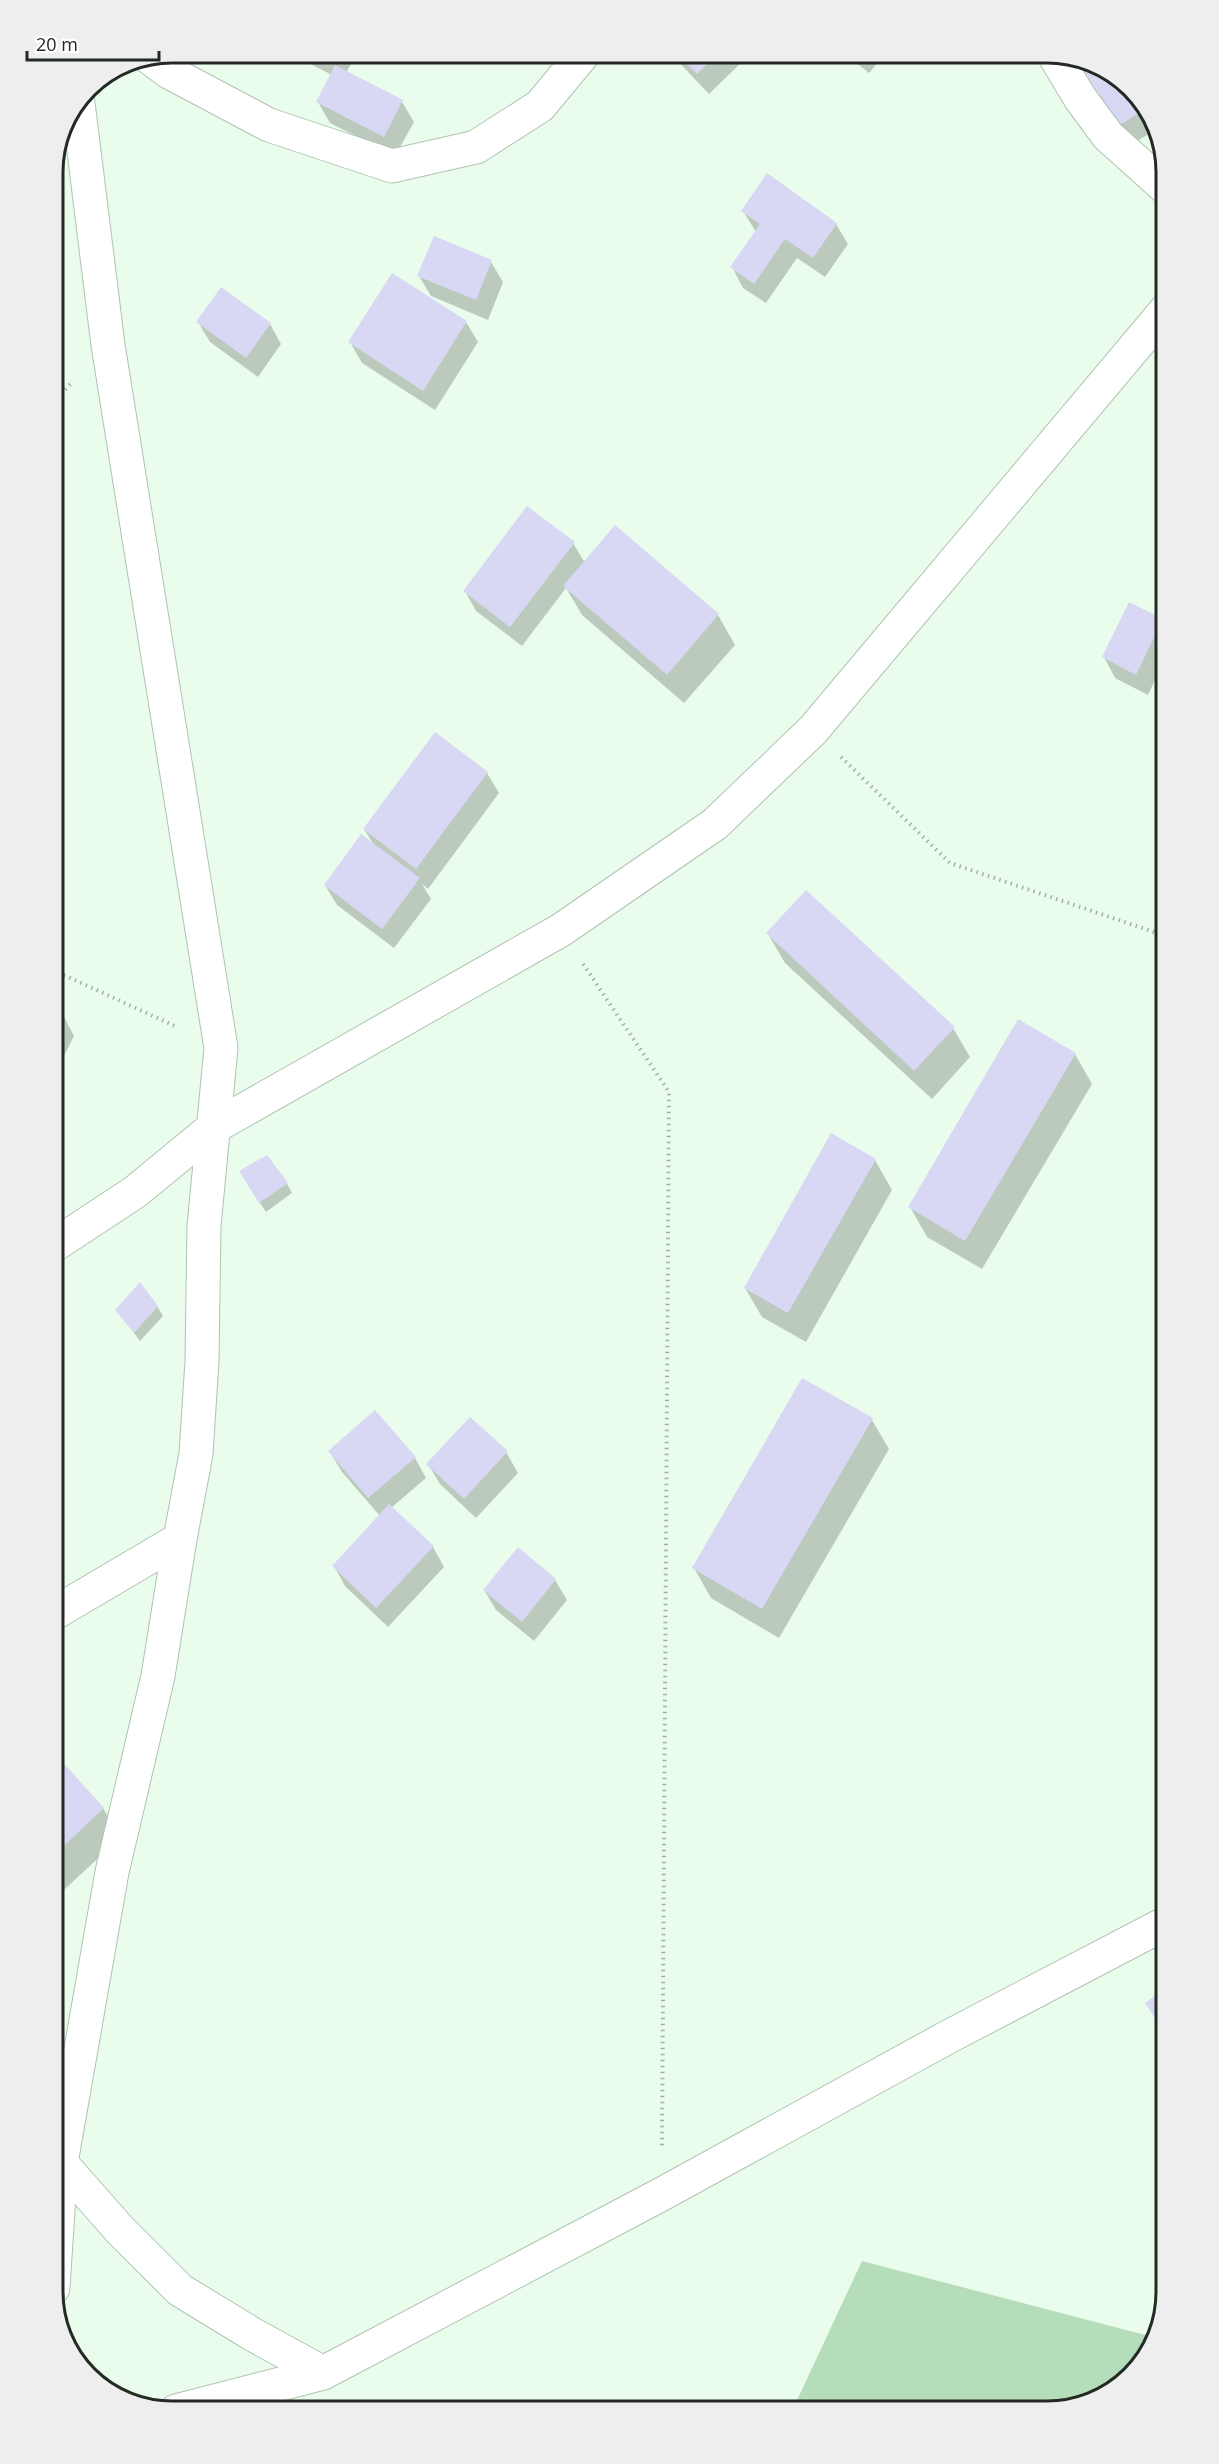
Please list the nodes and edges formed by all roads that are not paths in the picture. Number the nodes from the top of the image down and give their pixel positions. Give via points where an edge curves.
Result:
1 (576, 63) edge
2 (158, 64) edge
3 (1059, 64) edge
4 (80, 116) edge
5 (1156, 178) edge
6 (1156, 323) edge
7 (214, 1127) junction
8 (63, 1239) edge
9 (180, 1539) junction
10 (63, 1608) edge
11 (1156, 1929) edge
12 (63, 2123) edge
13 (63, 2161) edge
14 (322, 2373) junction
15 (214, 2401) edge

1 - 2 street via 540,106 476,147 392,166 269,125
3 - 5 street via 1108,135
4 - 7 street via 108,345 221,1048
6 - 7 street via 813,730 715,824 561,930
7 - 8 street via 135,1192
7 - 9 street via 204,1226 196,1454
9 - 10 street
9 - 12 street via 158,1676 112,1872
11 - 14 street
13 - 14 street via 120,2230 180,2290
14 - 15 street

